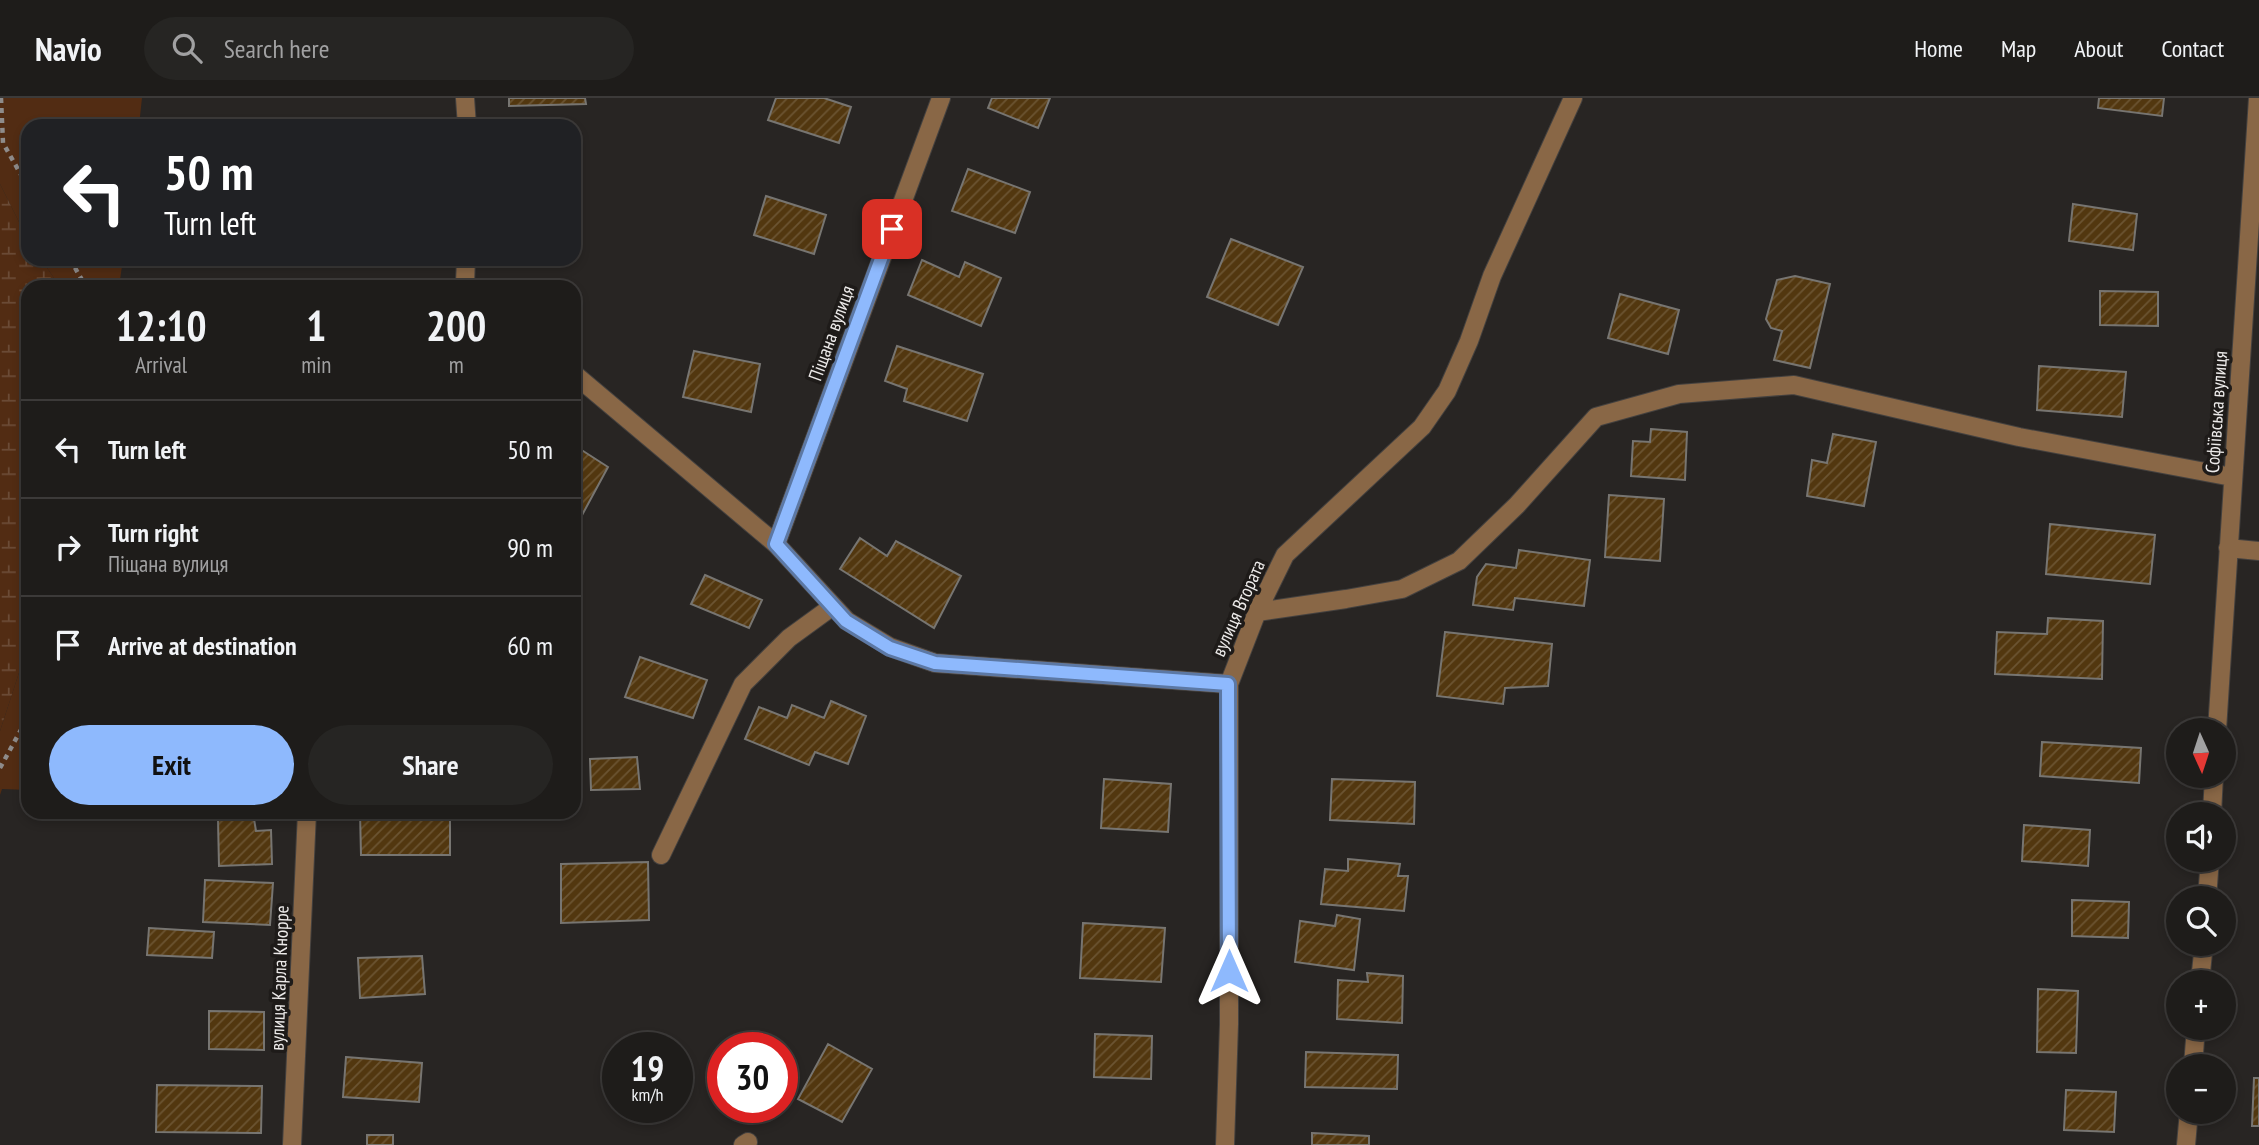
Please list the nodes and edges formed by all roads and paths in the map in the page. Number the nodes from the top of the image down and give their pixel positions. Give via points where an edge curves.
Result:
1 (1, 98) edge
2 (466, 98) edge
3 (941, 98) edge
4 (1573, 98) edge
5 (2258, 98) edge
6 (467, 119) edge
7 (21, 175) edge
8 (581, 380) edge
9 (2232, 477) junction
10 (776, 544) junction
11 (2228, 548) junction
12 (2259, 551) edge
13 (833, 606) junction
14 (1257, 612) junction
15 (1228, 684) junction
16 (2218, 718) edge
17 (21, 730) edge
18 (0, 768) edge
19 (307, 819) edge
20 (661, 855) dead end
21 (2188, 1124) edge
22 (292, 1145) edge
23 (1225, 1145) edge
24 (2186, 1145) edge

1 - 7 path via 3,143
2 - 6 street
3 - 10 street, Піщана вулиця
4 - 14 street, вулиця Втората via 1492,276 1447,391 1422,427 1285,555
5 - 9 street, Софіївська вулиця
8 - 10 street
9 - 11 street, Софіївська вулиця
9 - 14 street via 2018,437 1794,385 1679,394 1596,417 1459,561 1402,589
10 - 13 street
11 - 12 street
11 - 16 street, Софіївська вулиця
13 - 15 street via 846,621 890,648 935,663
13 - 20 street via 789,638 743,684
14 - 15 street, вулиця Втората
15 - 23 street, вулиця Втората
17 - 18 path
19 - 22 street, вулиця Карла Кнорре
21 - 24 street

